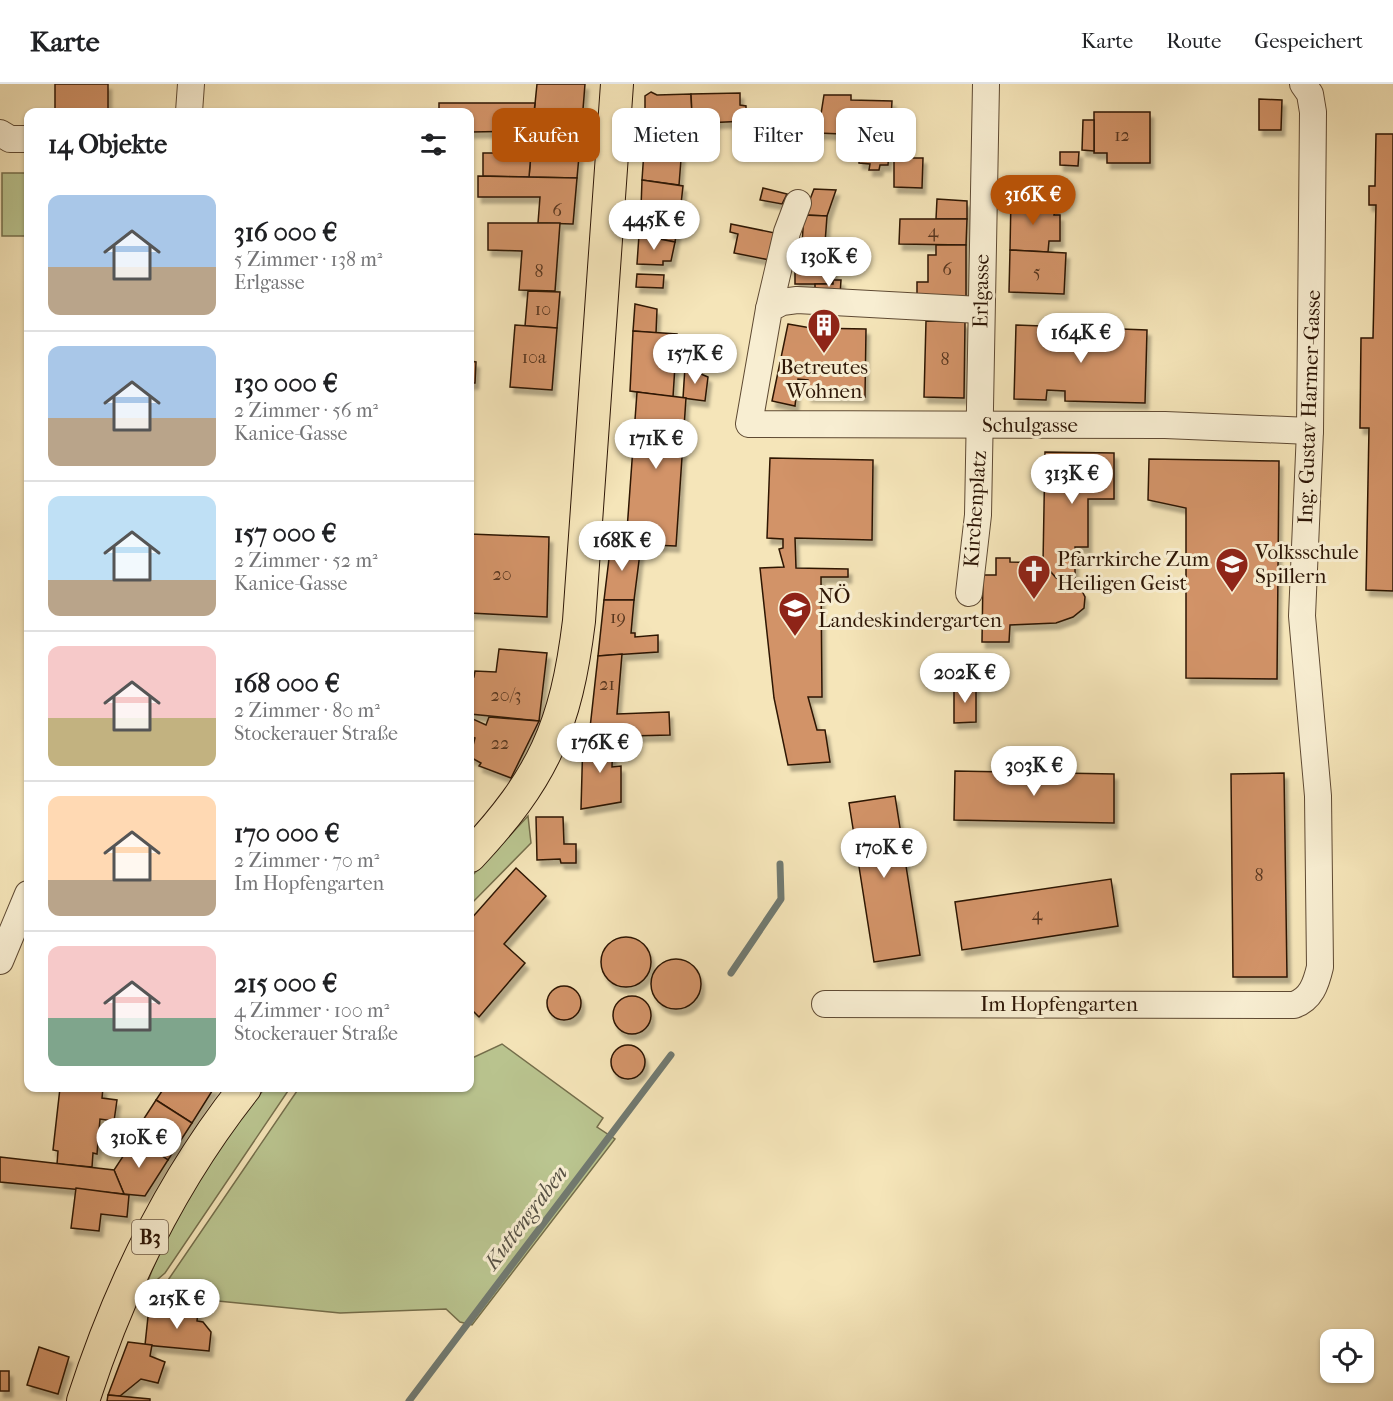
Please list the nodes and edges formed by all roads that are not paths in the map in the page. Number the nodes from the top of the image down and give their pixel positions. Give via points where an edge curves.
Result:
1 (191, 84) edge
2 (617, 84) edge
3 (986, 84) edge
4 (1304, 85) edge
5 (189, 108) edge
6 (0, 133) edge
7 (24, 139) edge
8 (798, 203) dead end
9 (769, 309) junction
10 (980, 310) junction
11 (980, 426) junction
12 (1310, 430) junction
13 (969, 593) dead end
14 (474, 851) edge
15 (24, 904) edge
16 (0, 961) edge
17 (825, 1004) dead end
18 (1294, 1005) joint
19 (242, 1092) edge
20 (83, 1401) edge

1 - 5 street
2 - 14 main road via 579,621 569,687 556,733 530,782
3 - 10 street, Erlgasse
4 - 12 street, Ing. Gustav Harmer-Gasse via 1313,112
6 - 7 street via 10,139
8 - 9 street
9 - 10 street via 797,300
9 - 11 street, Schulgasse via 749,424
10 - 11 street, Erlgasse
11 - 12 street, Schulgasse via 1149,425
11 - 13 street, Kirchenplatz via 978,514
12 - 18 street, Ing. Gustav Harmer-Gasse via 1302,616 1318,796 1320,968 1310,995
15 - 16 street
17 - 18 street, Im Hopfengarten
19 - 20 main road, B3 via 202,1148 149,1240 116,1308

